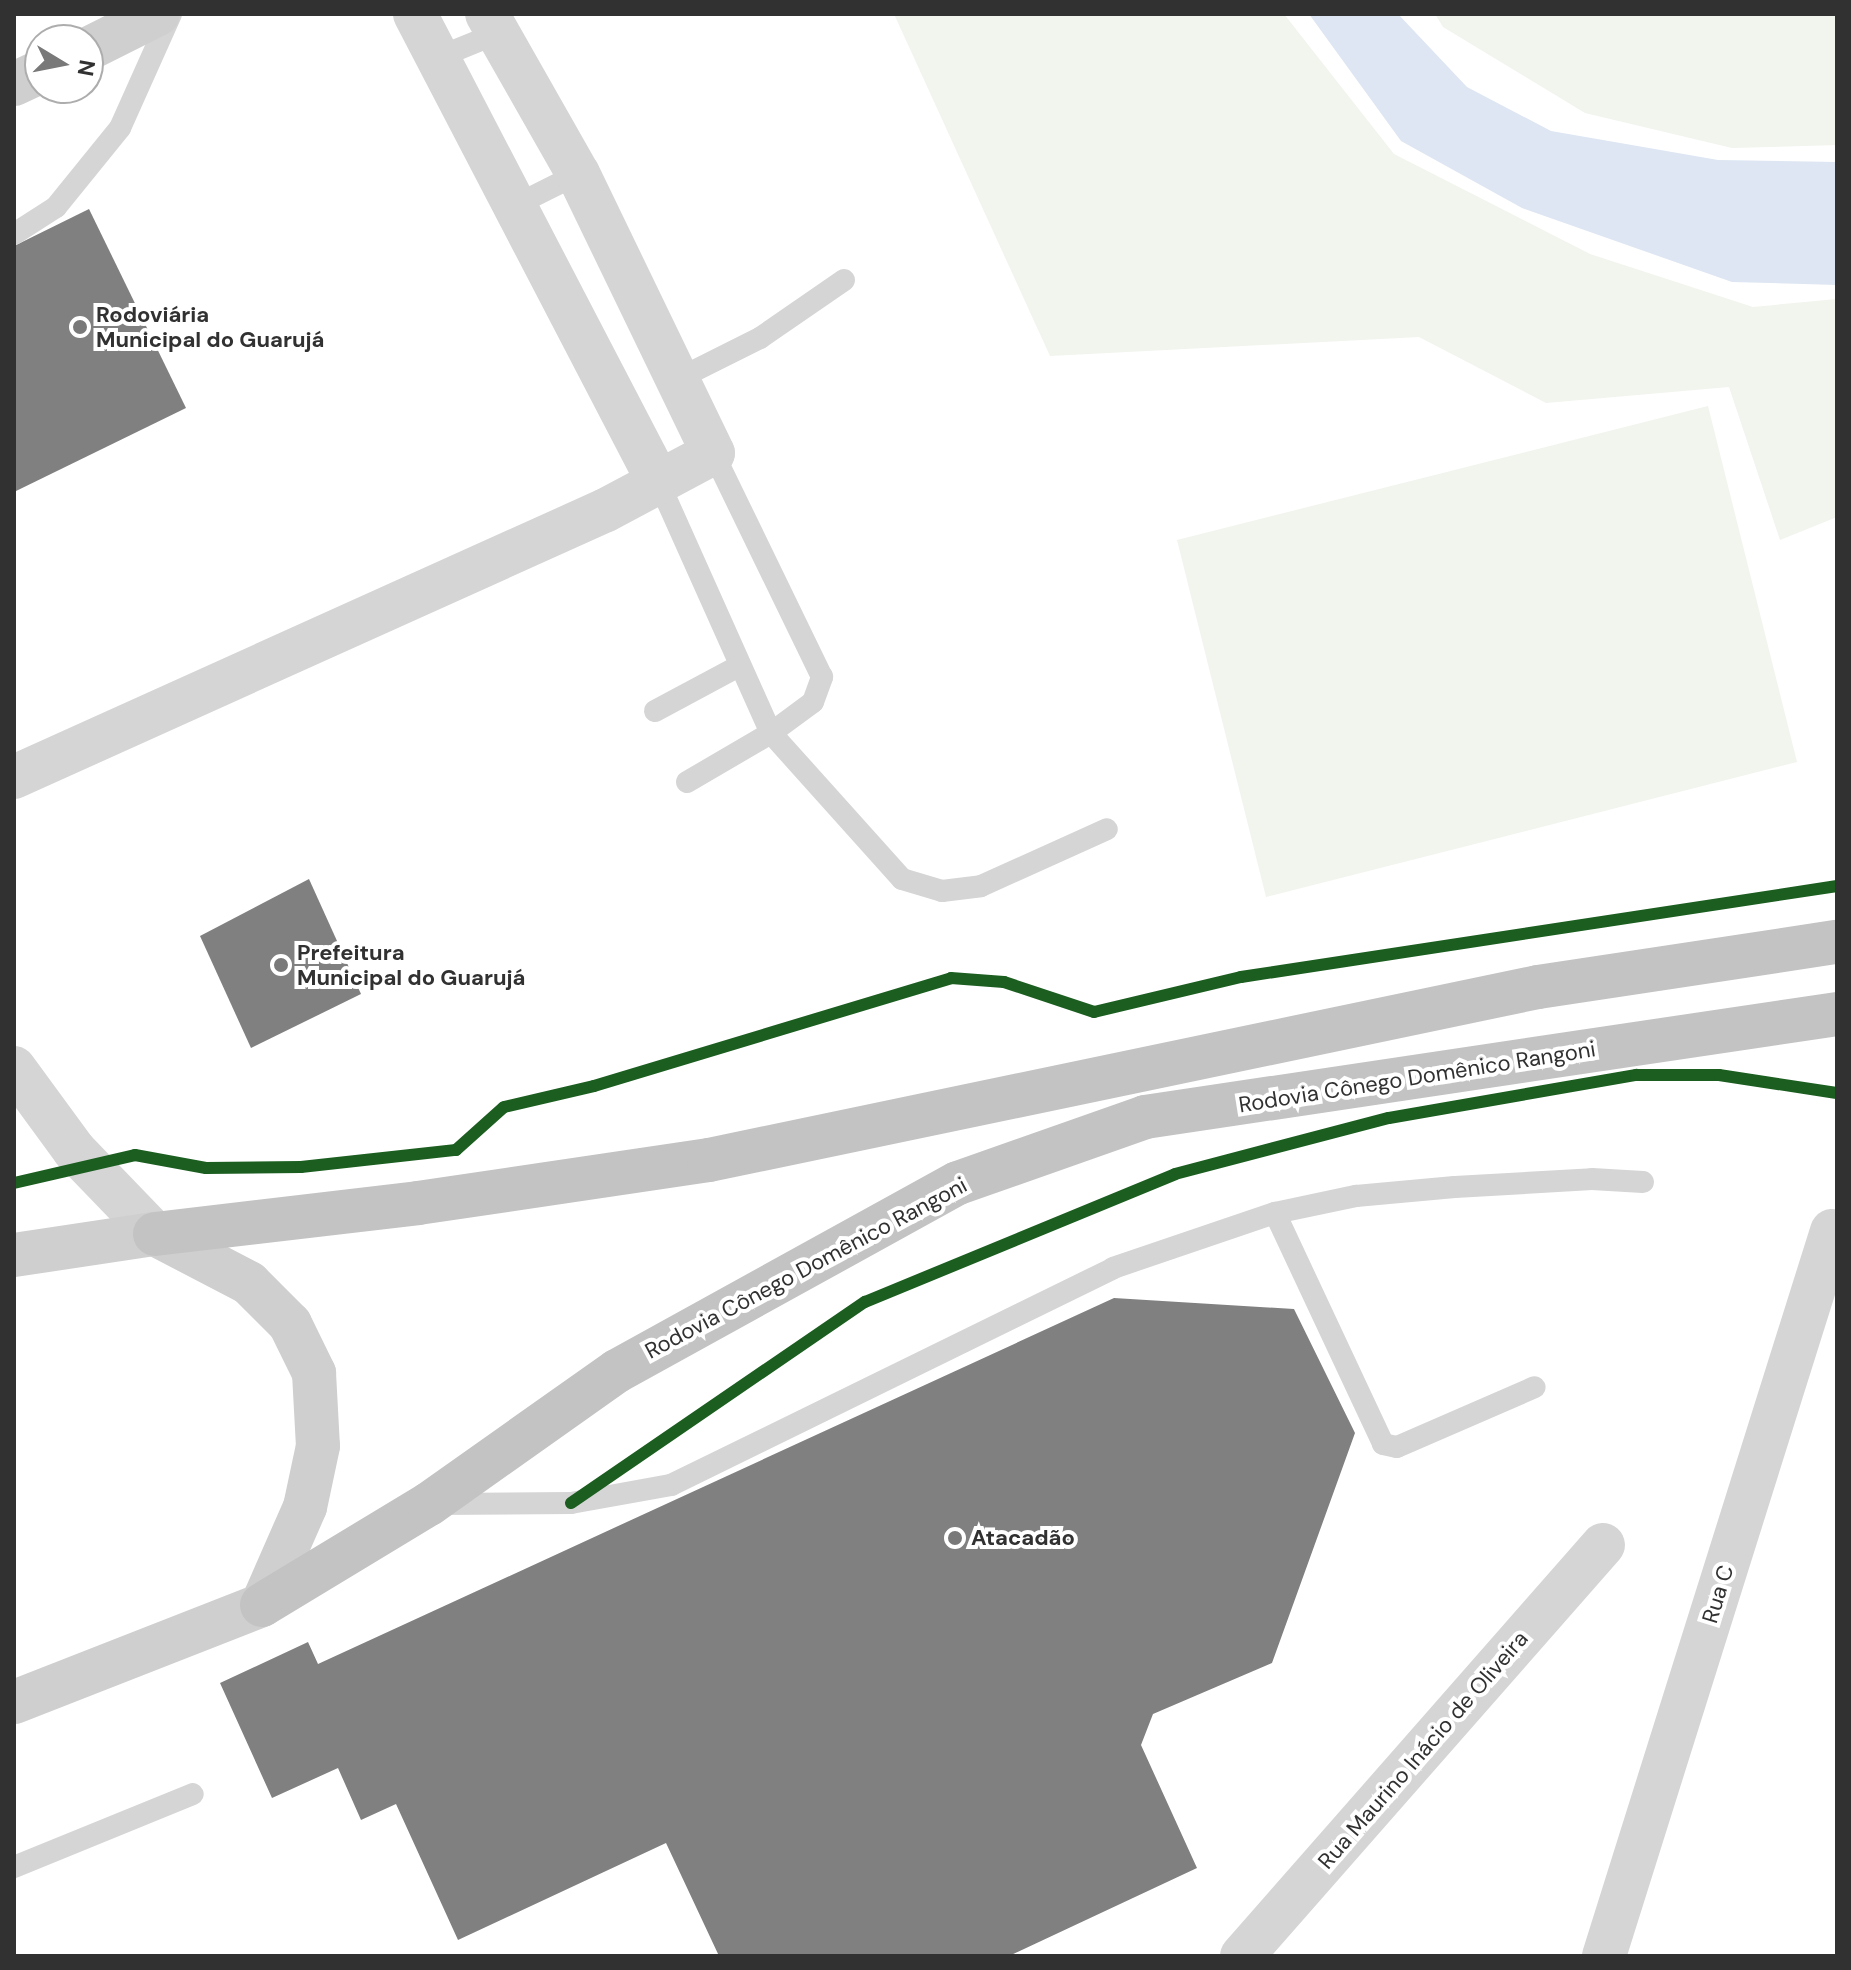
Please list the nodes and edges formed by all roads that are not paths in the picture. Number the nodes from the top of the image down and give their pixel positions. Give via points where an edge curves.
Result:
1 (158, 14) edge
2 (171, 14) edge
3 (415, 14) edge
4 (493, 24) edge
5 (104, 41) edge
6 (439, 57) junction
7 (578, 174) junction
8 (518, 204) junction
9 (14, 234) edge
10 (844, 280) dead end
11 (678, 379) junction
12 (713, 453) junction
13 (659, 483) junction
14 (739, 666) junction
15 (655, 711) dead end
16 (771, 733) junction
17 (14, 777) edge
18 (687, 782) dead end
19 (1107, 829) dead end
20 (1837, 942) edge
21 (1837, 1014) edge
22 (14, 1068) edge
23 (1643, 1182) dead end
24 (1275, 1213) junction
25 (1832, 1231) dead end
26 (155, 1234) junction
27 (14, 1255) edge
28 (1535, 1387) dead end
29 (429, 1504) junction
30 (1603, 1545) dead end
31 (262, 1605) junction
32 (14, 1702) edge
33 (193, 1794) dead end
34 (14, 1867) edge
35 (1242, 1956) edge
36 (1604, 1956) edge

1 - 5 main road
2 - 9 lane via 120,128 56,207
3 - 6 street
4 - 6 lane
4 - 7 street
6 - 8 street
7 - 8 lane
7 - 11 street
8 - 13 street
10 - 11 lane via 760,338
11 - 12 street
12 - 13 street
12 - 16 lane via 822,677 813,702
13 - 14 lane via 721,614
13 - 17 street
14 - 15 lane
14 - 16 lane
16 - 18 lane
16 - 19 lane via 902,879 942,891 981,886
20 - 26 highway via 1522,990 709,1160 418,1203
21 - 29 highway, Rodovia Cônego Domênico Rangoni via 1145,1117 958,1183 617,1371
22 - 26 street via 74,1150
23 - 24 lane via 1592,1179 1441,1188 1356,1196
24 - 28 lane via 1383,1444 1397,1447
24 - 29 lane via 1113,1268 671,1485 571,1503
25 - 36 street, Rua C
26 - 27 main road
26 - 31 main road via 249,1283 290,1324 314,1373 318,1446 305,1507
29 - 31 highway, Rodovia Cônego Domênico Rangoni
30 - 35 street, Rua Maurino Inácio de Oliveira
31 - 32 main road
33 - 34 lane

